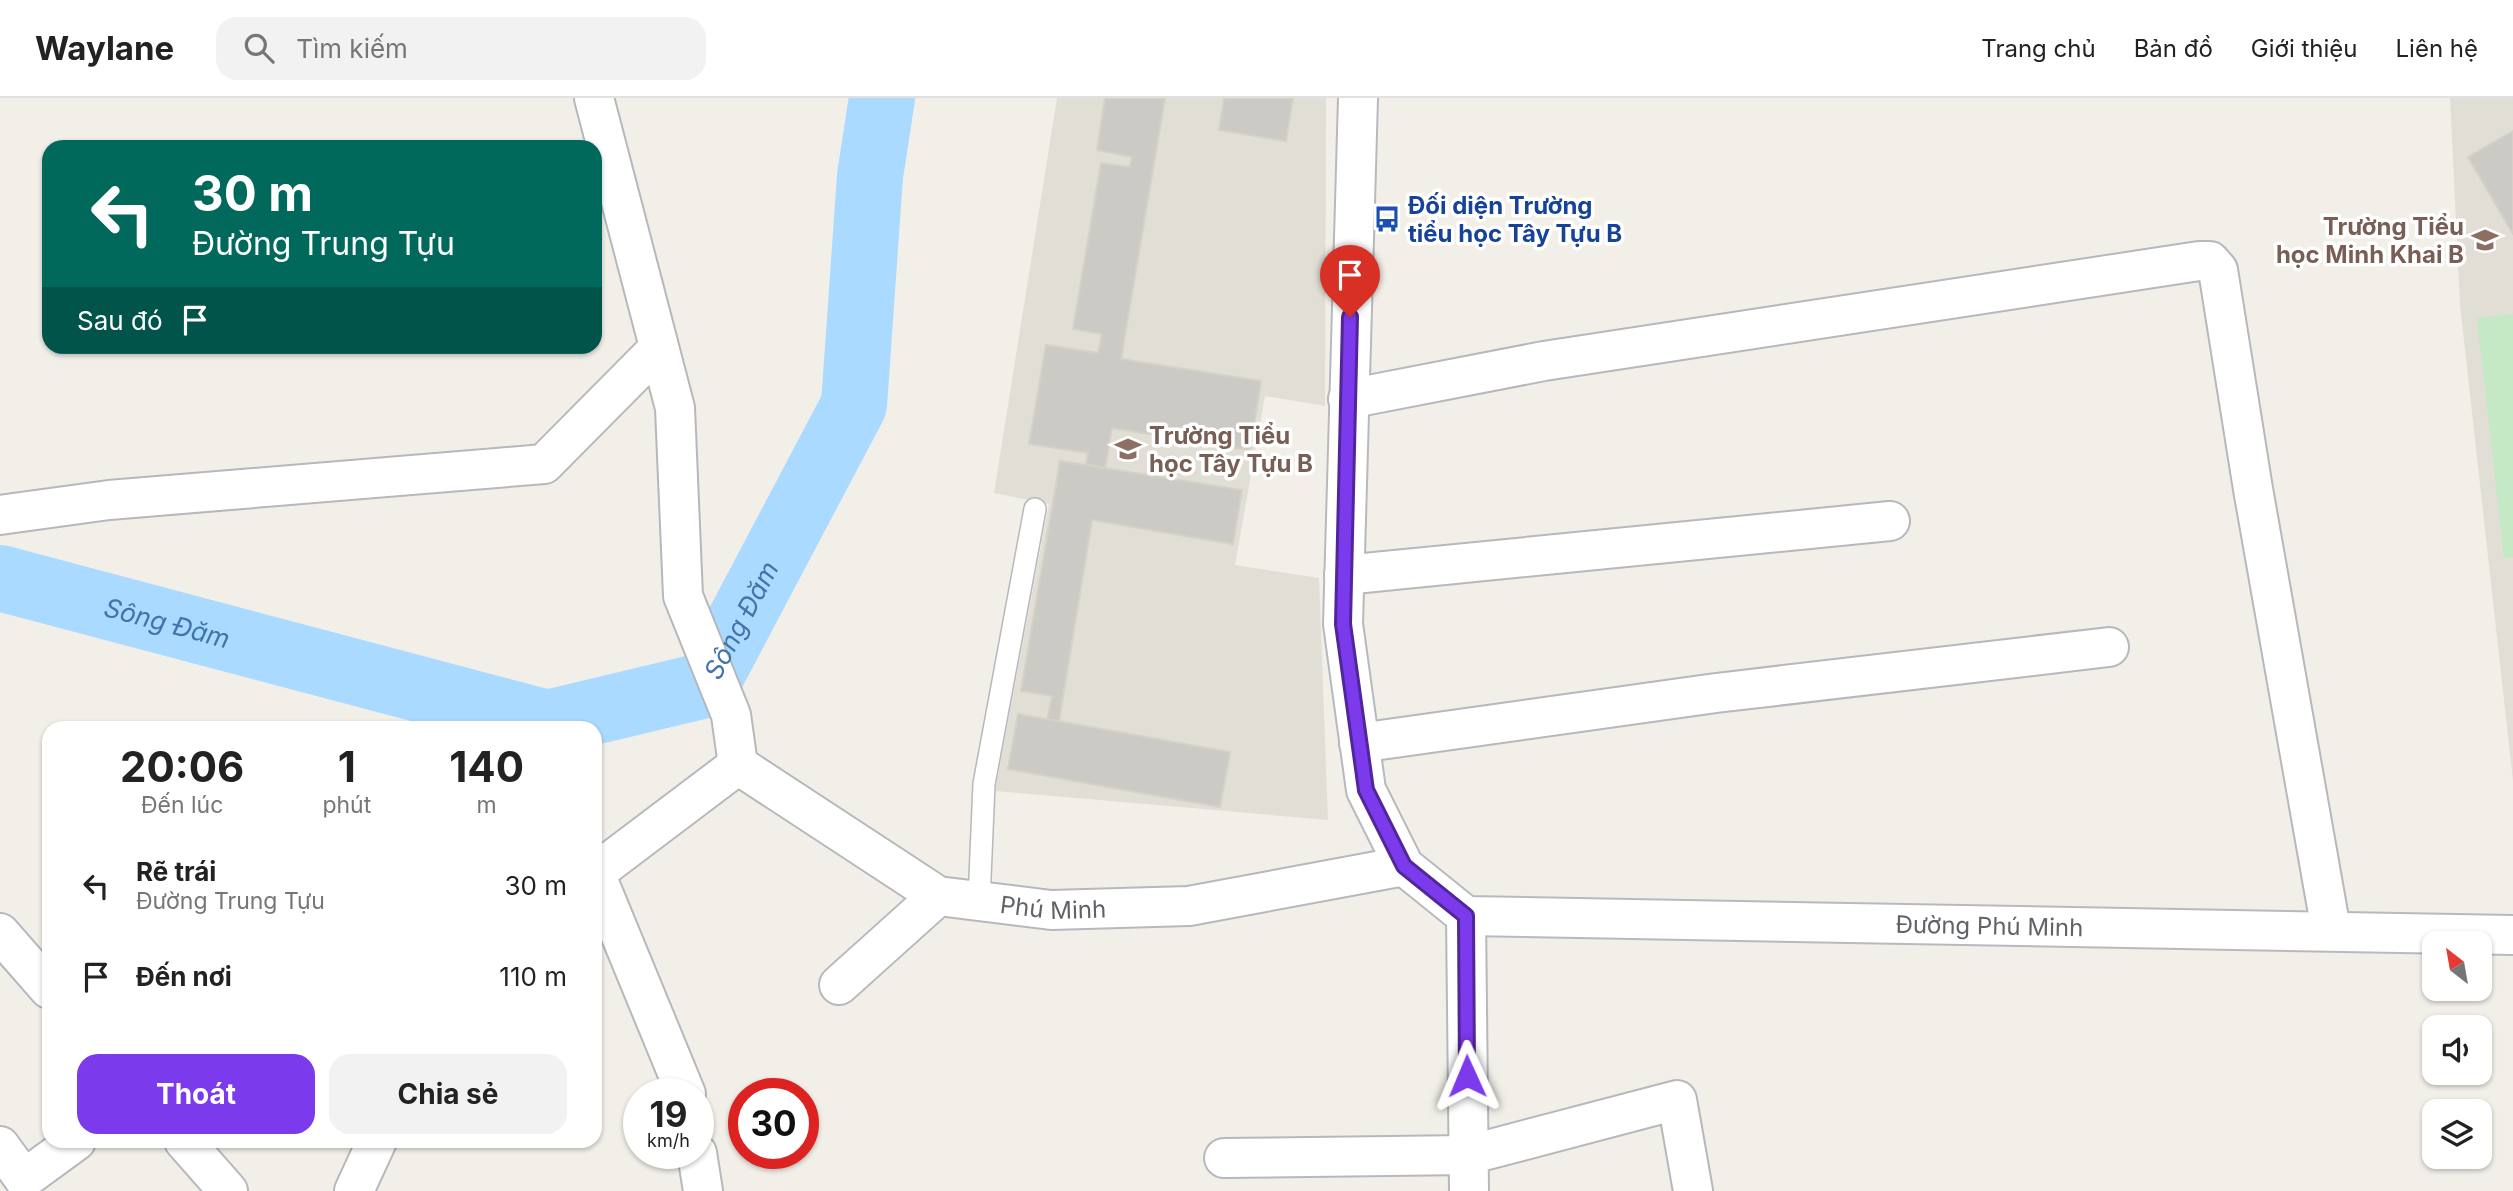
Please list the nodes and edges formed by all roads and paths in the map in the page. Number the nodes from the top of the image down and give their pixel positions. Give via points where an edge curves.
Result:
1 (594, 98) edge
2 (1357, 98) edge
3 (659, 348) junction
4 (1348, 399) junction
5 (1035, 509) dead end
6 (0, 515) edge
7 (1891, 521) dead end
8 (1344, 575) junction
9 (2109, 647) dead end
10 (1359, 743) junction
11 (738, 765) junction
12 (1404, 866) junction
13 (602, 868) edge
14 (602, 890) edge
15 (938, 896) junction
16 (979, 901) junction
17 (1466, 916) junction
18 (2332, 930) junction
19 (0, 933) edge
20 (2513, 935) edge
21 (42, 981) edge
22 (839, 985) dead end
23 (679, 1078) edge
24 (0, 1146) edge
25 (66, 1148) edge
26 (190, 1148) edge
27 (374, 1148) edge
28 (1224, 1158) dead end
29 (699, 1169) edge
30 (1469, 1173) edge
31 (228, 1191) edge
32 (354, 1191) edge
33 (702, 1191) edge
34 (1693, 1191) edge

1 - 3 street
2 - 4 street
3 - 6 street via 544,464 109,499
3 - 11 street via 675,408 683,596 731,715
4 - 8 street
4 - 18 street via 1544,361 2210,261 2218,270
5 - 16 lane via 984,784
7 - 8 street
8 - 10 street via 1343,624
9 - 10 street via 1716,693
10 - 12 street via 1366,790
11 - 13 street
11 - 15 street, Phú Minh
12 - 16 street, Phú Minh via 1189,906 1051,910
12 - 17 street
14 - 23 street
15 - 16 street, Phú Minh
15 - 22 street
17 - 18 street, Đường Phú Minh
17 - 30 street
18 - 20 street, Đường Phú Minh
19 - 21 street
24 - 25 street via 24,1179
26 - 31 street
27 - 32 street
28 - 30 street
29 - 33 street
30 - 34 street via 1677,1100

